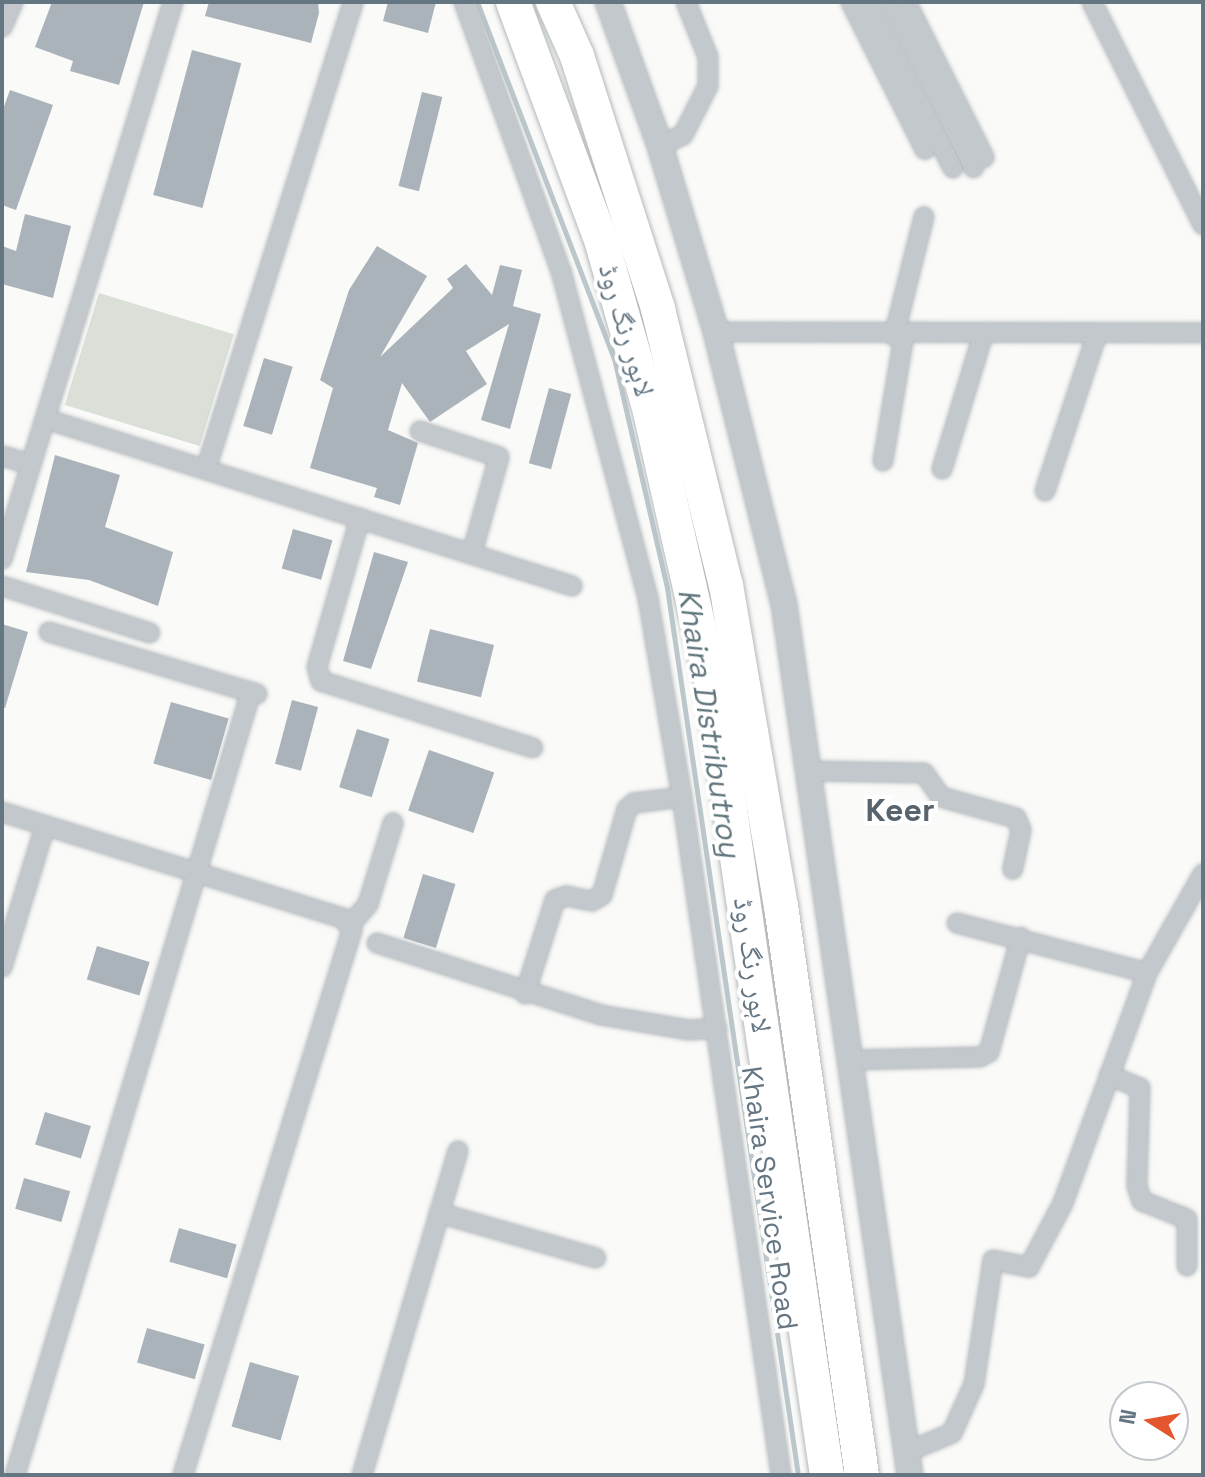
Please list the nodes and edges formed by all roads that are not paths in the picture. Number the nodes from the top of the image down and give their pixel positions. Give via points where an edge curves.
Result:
1 (13, 2) edge
2 (173, 2) edge
3 (353, 2) edge
4 (464, 2) edge
5 (513, 2) edge
6 (553, 2) edge
7 (608, 2) edge
8 (686, 2) edge
9 (851, 2) edge
10 (869, 2) edge
11 (889, 2) edge
12 (906, 2) edge
13 (1092, 2) edge
14 (2, 27) edge
15 (660, 146) junction
16 (925, 150) dead end
17 (953, 168) dead end
18 (924, 217) dead end
19 (1203, 225) edge
20 (716, 332) junction
21 (1203, 333) edge
22 (1097, 334) junction
23 (983, 335) junction
24 (899, 336) junction
25 (46, 419) junction
26 (420, 431) dead end
27 (2, 456) edge
28 (883, 461) dead end
29 (30, 464) junction
30 (206, 469) junction
31 (942, 469) dead end
32 (1045, 491) dead end
33 (360, 518) junction
34 (472, 553) junction
35 (2, 559) edge
36 (2, 586) edge
37 (572, 586) dead end
38 (49, 632) dead end
39 (150, 633) dead end
40 (533, 748) dead end
41 (809, 771) junction
42 (682, 797) junction
43 (2, 812) edge
44 (393, 823) dead end
45 (45, 826) junction
46 (1013, 869) dead end
47 (199, 873) junction
48 (1203, 874) edge
49 (957, 923) dead end
50 (350, 925) junction
51 (1021, 937) junction
52 (377, 943) dead end
53 (2, 967) edge
54 (1147, 973) junction
55 (525, 994) junction
56 (717, 1028) junction
57 (852, 1060) junction
58 (1109, 1075) junction
59 (458, 1151) dead end
60 (439, 1213) junction
61 (596, 1258) dead end
62 (1187, 1266) dead end
63 (909, 1463) edge
64 (15, 1475) edge
65 (183, 1475) edge
66 (362, 1475) edge
67 (781, 1475) edge
68 (827, 1475) edge
69 (862, 1475) edge

1 - 14 street
2 - 25 street
3 - 30 street
4 - 42 street, Khaira Service Road via 561,271 605,425 648,598
5 - 68 highway, لاہور رنگ روڈ via 619,300 673,504 709,671
6 - 69 highway, لاہور رنگ روڈ via 577,56 658,309 726,585 781,906
7 - 15 street
8 - 15 street via 708,57 708,86 683,135
9 - 16 street
10 - 17 street
11 - 12 street via 979,163
13 - 19 street
15 - 20 street
18 - 24 street
20 - 24 street
20 - 41 street via 784,604
21 - 22 street
22 - 23 street
22 - 32 street
23 - 24 street
23 - 31 street
24 - 28 street
25 - 29 street
25 - 30 street
26 - 34 street via 499,457
27 - 29 street
29 - 35 street
30 - 33 street
33 - 34 street
33 - 40 street via 317,667 321,681
34 - 37 street
36 - 39 street
38 - 47 street via 254,693
41 - 46 street via 924,773 941,797 1016,818 1021,830
41 - 57 street
42 - 55 street via 634,803 627,809 602,895 592,901 566,896 555,900
42 - 56 street, Khaira Service Road
43 - 45 street
44 - 50 street via 368,904
45 - 47 street
45 - 53 street
47 - 50 street via 343,918
47 - 64 street
48 - 54 street
49 - 51 street
50 - 65 street
51 - 54 street
51 - 57 street via 989,1052 980,1057
52 - 55 street
54 - 58 street
55 - 56 street via 601,1015 690,1030
56 - 67 street, Khaira Service Road
57 - 63 street
58 - 62 street via 1140,1088 1137,1186 1142,1201 1187,1219
58 - 63 street via 1063,1203 1029,1267 993,1260 974,1384 952,1433
59 - 60 street
60 - 61 street
60 - 66 street

